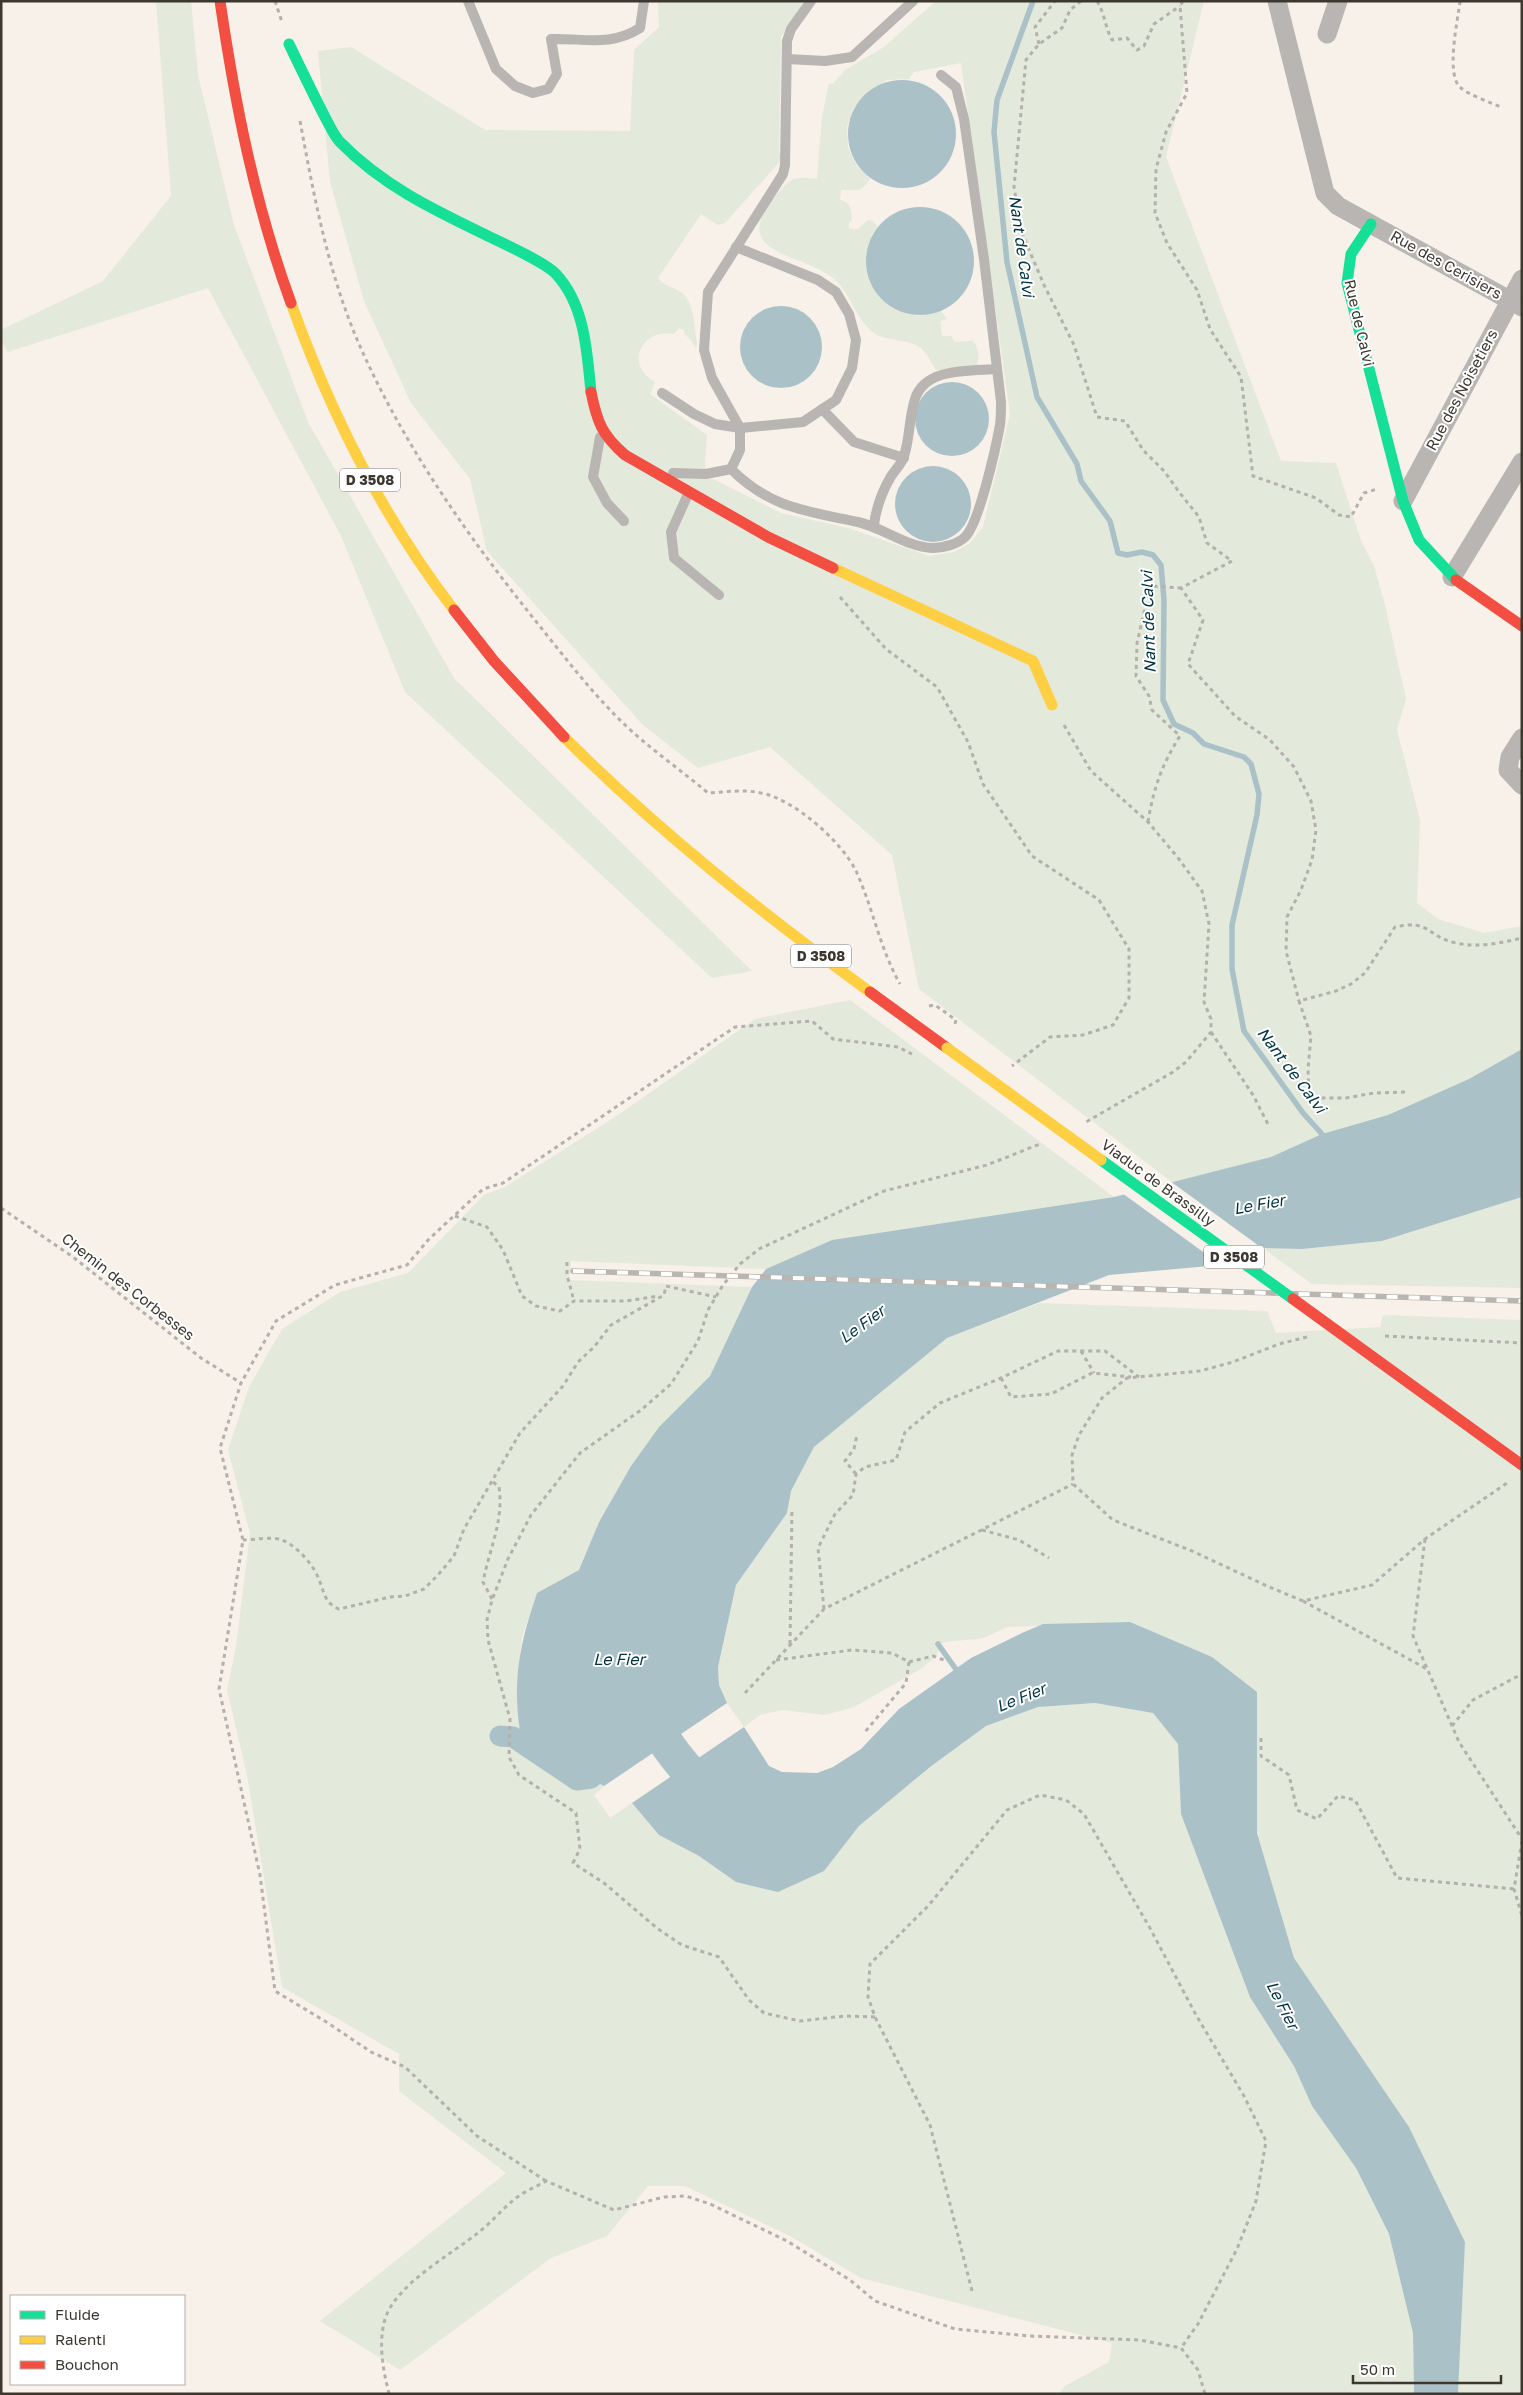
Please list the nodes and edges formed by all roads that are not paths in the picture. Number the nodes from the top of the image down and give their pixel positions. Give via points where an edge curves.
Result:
1 (220, 1) edge
2 (468, 1) edge
3 (811, 1) edge
4 (913, 1) edge
5 (1277, 1) edge
6 (1338, 1) edge
7 (644, 4) edge
8 (1327, 34) dead end
9 (289, 44) road end
10 (787, 58) junction
11 (941, 75) dead end
12 (1370, 224) junction
13 (736, 247) junction
14 (1522, 279) edge
15 (1516, 304) edge
16 (997, 368) junction
17 (662, 393) dead end
18 (822, 409) junction
19 (740, 428) junction
20 (602, 429) junction
21 (904, 458) junction
22 (1522, 462) edge
23 (730, 469) junction
24 (657, 473) junction
25 (689, 491) junction
26 (1403, 501) junction
27 (624, 520) dead end
28 (874, 526) junction
29 (1452, 577) junction
30 (719, 595) dead end
31 (1522, 626) edge
32 (1052, 705) road end
33 (1522, 738) edge
34 (1522, 785) edge
35 (1522, 1465) edge

1 - 35 main road, Viaduc de Brassilly / D 3508, bridge via 239,126 261,216 286,296 318,379 353,450 402,534 447,602 536,708 616,787 770,917 859,985
2 - 7 lane via 496,69 515,86 533,93 548,89 557,74 551,39 606,41 625,37 640,28
3 - 10 lane via 791,29
4 - 10 lane via 852,57 824,60
5 - 12 street via 1325,193 1338,206
6 - 8 street
9 - 20 main road via 338,140 372,171 411,198 511,247 555,273 572,298 580,319 591,392
10 - 13 lane via 783,174
11 - 16 lane via 956,87 964,119
12 - 15 street, Rue des Cerisiers
12 - 26 main road, Rue de Calvi via 1351,254 1347,283
13 - 18 lane via 818,280 836,292 850,314 856,340 852,368 836,400
13 - 19 lane via 708,292 704,350 712,378
14 - 15 street, Rue des Noisetiers
15 - 26 street, Rue des Noisetiers
16 - 21 lane via 952,372 923,386 915,397
16 - 28 lane via 1000,423 975,522 965,537 934,548 915,545
17 - 19 lane via 715,424
18 - 19 lane via 803,422
18 - 21 lane via 854,442
19 - 23 lane via 740,450
20 - 24 main road via 608,440 625,455
20 - 27 lane via 593,477 606,502
21 - 28 lane via 890,477 877,505
22 - 29 street
23 - 24 lane via 706,474
23 - 28 lane via 766,498 794,508
24 - 25 main road
25 - 30 lane via 672,532 674,558
25 - 32 main road via 768,537 1033,661
26 - 29 main road, Rue de Calvi via 1419,540
29 - 31 main road, Rue de Calvi
33 - 34 street via 1510,758 1508,770

